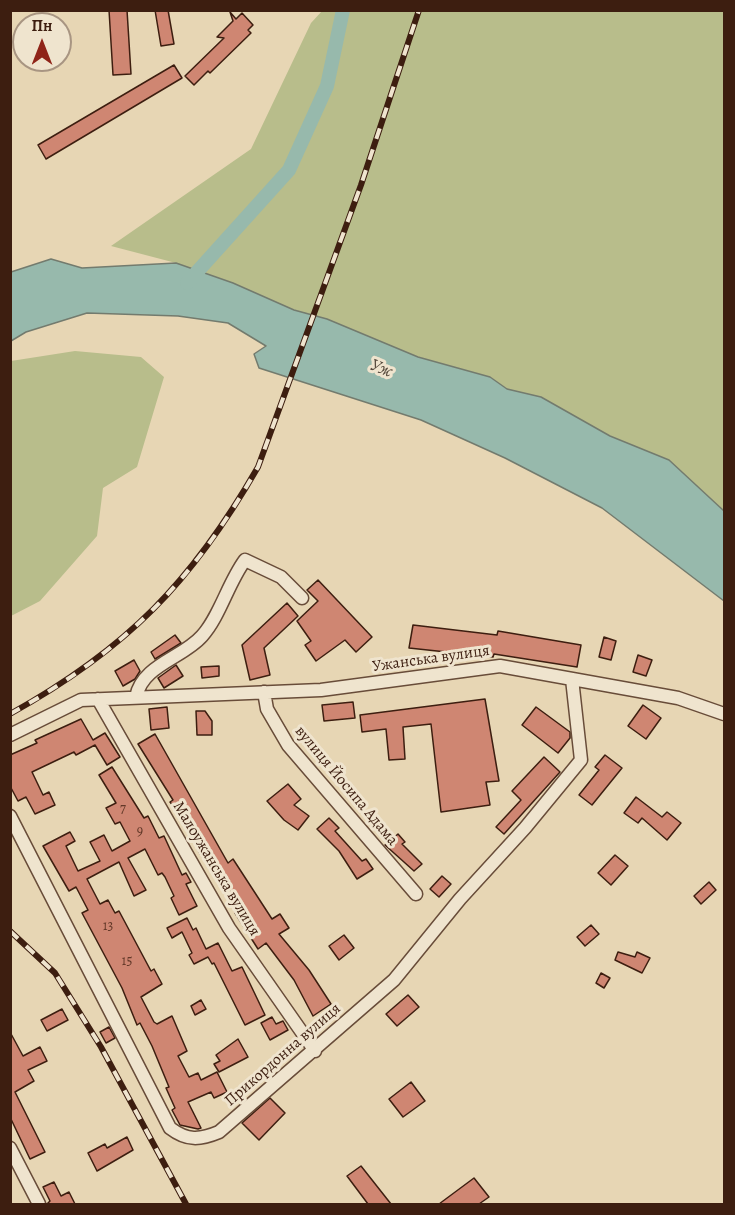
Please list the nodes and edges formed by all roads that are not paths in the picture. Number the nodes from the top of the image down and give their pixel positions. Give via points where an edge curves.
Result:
1 (302, 598) dead end
2 (572, 679) junction
3 (264, 692) junction
4 (136, 697) junction
5 (98, 699) junction
6 (724, 714) edge
7 (10, 735) edge
8 (10, 816) edge
9 (416, 894) dead end
10 (315, 1051) junction
11 (10, 1148) edge
12 (39, 1204) edge

1 - 4 street via 280,577 245,560 202,637 159,665 138,687
2 - 3 street, Ужанська вулиця via 500,666 321,690
2 - 6 street, Ужанська вулиця via 678,698
2 - 10 street, Прикордонна вулиця via 581,760 394,980
3 - 4 street, Ужанська вулиця
3 - 9 street, вулиця Йосипа Адама via 267,709 288,745
4 - 5 street, Ужанська вулиця
5 - 7 street, Ужанська вулиця via 81,700
5 - 10 street, Малоужанська вулиця via 229,928
8 - 10 street, Прикордонна вулиця via 170,1128 180,1136 196,1139 219,1132
11 - 12 street

